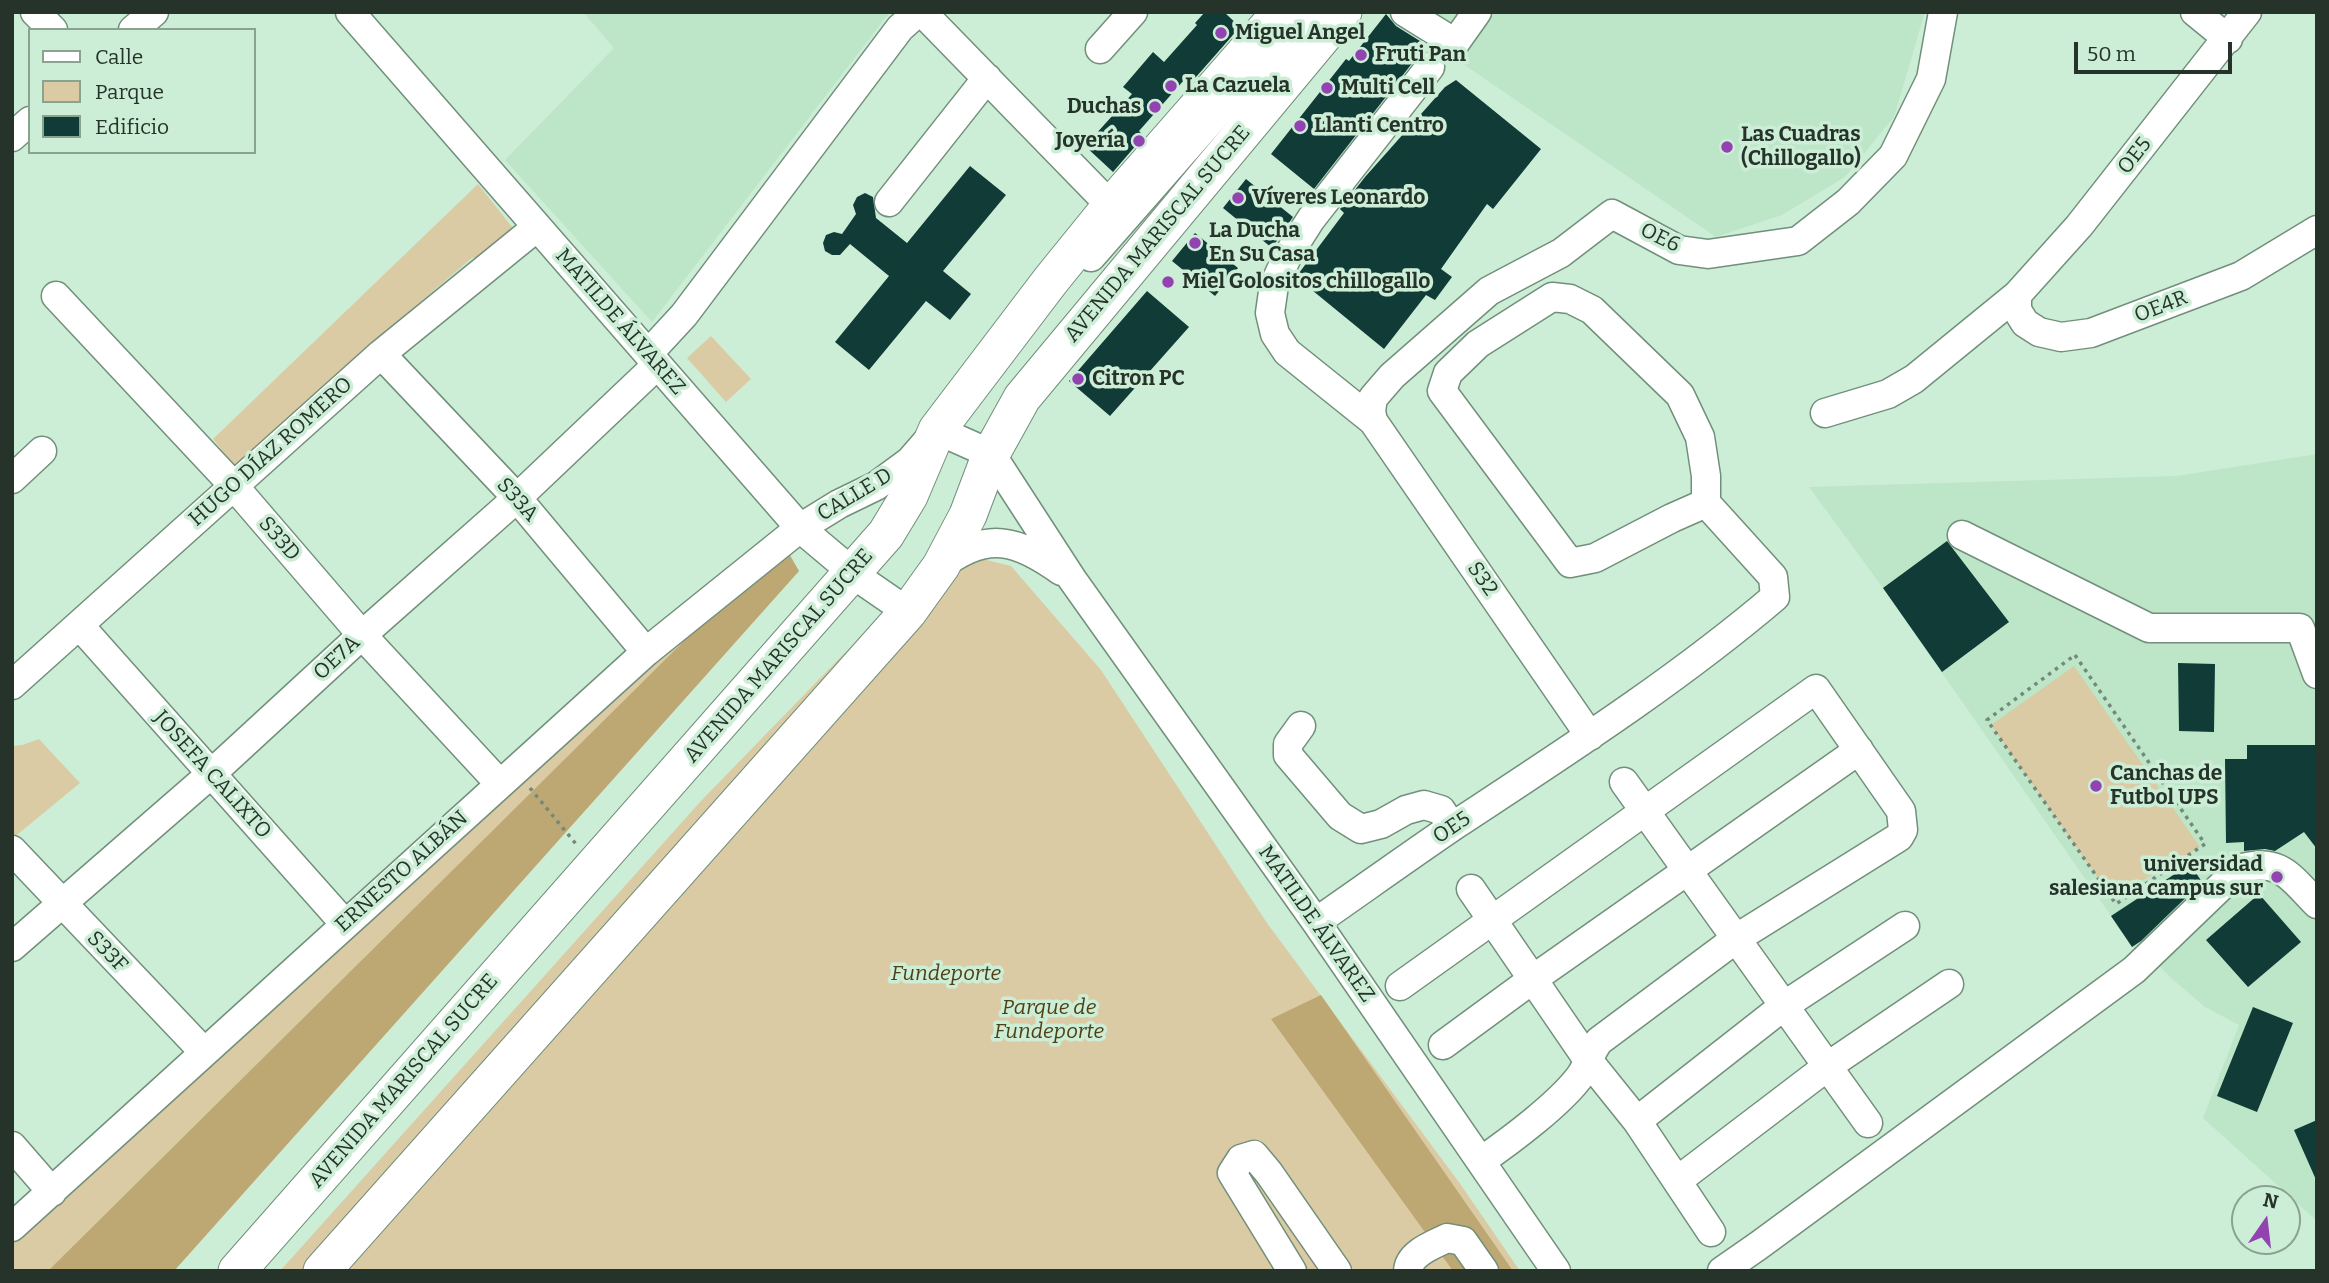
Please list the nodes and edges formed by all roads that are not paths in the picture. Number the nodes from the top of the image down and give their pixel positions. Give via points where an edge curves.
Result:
1 (35, 12) edge
2 (153, 12) edge
3 (350, 12) edge
4 (920, 12) edge
5 (1133, 12) edge
6 (1281, 12) edge
7 (1306, 12) edge
8 (1330, 12) edge
9 (1343, 12) edge
10 (1477, 12) edge
11 (1943, 12) edge
12 (2195, 12) edge
13 (2247, 12) edge
14 (1407, 13) edge
15 (51, 28) edge
16 (134, 28) edge
17 (2228, 39) junction
18 (1100, 49) dead end
19 (1430, 67) dead end
20 (987, 78) junction
21 (28, 123) edge
22 (12, 137) edge
23 (889, 202) dead end
24 (1119, 211) junction
25 (537, 227) junction
26 (2317, 230) edge
27 (2017, 295) junction
28 (56, 296) dead end
29 (381, 354) junction
30 (653, 359) junction
31 (1825, 413) dead end
32 (1373, 421) junction
33 (943, 432) junction
34 (42, 451) dead end
35 (985, 451) junction
36 (12, 479) edge
37 (233, 485) junction
38 (517, 498) junction
39 (1706, 503) junction
40 (800, 527) junction
41 (1962, 535) dead end
42 (941, 566) junction
43 (859, 576) junction
44 (1072, 579) junction
45 (902, 608) junction
46 (80, 626) junction
47 (362, 635) junction
48 (646, 652) junction
49 (2317, 674) edge
50 (12, 685) edge
51 (1301, 726) dead end
52 (1590, 736) junction
53 (1858, 750) junction
54 (211, 774) junction
55 (508, 777) junction
56 (1624, 782) dead end
57 (1646, 812) junction
58 (1452, 827) junction
59 (12, 850) edge
60 (1689, 871) junction
61 (1471, 889) dead end
62 (61, 903) junction
63 (2317, 904) edge
64 (1493, 920) junction
65 (1315, 922) junction
66 (345, 924) junction
67 (1905, 926) dead end
68 (1737, 938) junction
69 (12, 947) edge
70 (1533, 979) junction
71 (1949, 984) dead end
72 (1400, 986) dead end
73 (1785, 1005) junction
74 (1443, 1045) dead end
75 (204, 1052) junction
76 (1588, 1059) junction
77 (1828, 1066) junction
78 (1637, 1121) junction
79 (1868, 1122) dead end
80 (12, 1146) edge
81 (1481, 1161) junction
82 (1676, 1181) junction
83 (52, 1192) junction
84 (12, 1227) edge
85 (1711, 1232) dead end
86 (237, 1271) edge
87 (259, 1271) edge
88 (300, 1271) edge
89 (322, 1271) edge
90 (1292, 1271) edge
91 (1336, 1271) edge
92 (1408, 1271) edge
93 (1483, 1271) edge
94 (1556, 1271) edge
95 (1722, 1271) edge

1 - 15 street
2 - 16 street
3 - 25 street, MATILDE ÁLVAREZ
4 - 20 street
4 - 30 street, OE7A via 900,28
5 - 18 street
6 - 24 main road, AVENIDA MARISCAL SUCRE
7 - 24 street
8 - 35 street via 1005,394
9 - 35 main road, AVENIDA MARISCAL SUCRE via 1022,398
10 - 14 street via 1455,43
11 - 32 street, OE6 via 1931,79 1893,156 1848,202 1798,241 1699,253 1679,250 1612,214 1561,253 1489,291 1392,376 1373,398
12 - 17 street
13 - 17 street, OE5
17 - 27 street, OE5 via 2079,226
19 - 32 street, S32 via 1311,219 1273,285 1270,313 1275,334 1287,352
20 - 23 street
20 - 24 street
21 - 22 street
24 - 33 main road, AVENIDA MARISCAL SUCRE via 1051,280
25 - 29 street, HUGO DÍAZ ROMERO
25 - 30 street, MATILDE ÁLVAREZ
26 - 27 street, OE4R via 2241,276 2091,333 2061,337 2039,332 2025,323 2017,310
27 - 31 street, OE5 via 1914,379 1888,394
28 - 37 street, S33D
29 - 37 street, HUGO DÍAZ ROMERO
29 - 38 street, S33A
30 - 38 street, OE7A
30 - 40 street, MATILDE ÁLVAREZ
32 - 52 street, S32
33 - 35 street
33 - 40 street, CALLE D via 876,486
33 - 43 main road, AVENIDA MARISCAL SUCRE
34 - 36 street
35 - 42 main road, AVENIDA MARISCAL SUCRE via 968,515
35 - 44 street, MATILDE ÁLVAREZ
35 - 45 street
37 - 46 street, HUGO DÍAZ ROMERO
37 - 47 street, S33D
38 - 47 street, OE7A
38 - 48 street, S33A
39 - 39 street via 1700,437 1680,395 1592,310 1570,299 1552,297 1478,344 1448,373 1442,391 1570,563 1595,558
39 - 52 street, OE5 via 1773,577 1775,597
40 - 43 street, MATILDE ÁLVAREZ
40 - 48 street, ERNESTO ALBÁN
41 - 49 street via 2149,628 2300,628
42 - 44 street, MATILDE ÁLVAREZ via 971,548 1006,544 1040,555
42 - 45 main road, AVENIDA MARISCAL SUCRE
43 - 45 street, MATILDE ÁLVAREZ
43 - 86 main road, AVENIDA MARISCAL SUCRE via 594,866
43 - 87 street
44 - 65 street, MATILDE ÁLVAREZ
45 - 88 street
45 - 89 main road, AVENIDA MARISCAL SUCRE
46 - 50 street, HUGO DÍAZ ROMERO
46 - 54 street, JOSEFA CALIXTO
47 - 54 street, OE7A
47 - 55 street, S33D
48 - 55 street, ERNESTO ALBÁN
51 - 58 street via 1287,744 1288,755 1340,816 1361,829 1424,805 1441,810
52 - 58 street, OE5
53 - 57 street via 1816,689
53 - 60 street
53 - 68 street via 1901,811 1899,838
54 - 62 street, OE7A
54 - 66 street, JOSEFA CALIXTO
55 - 66 street, ERNESTO ALBÁN
56 - 57 street
57 - 60 street
57 - 64 street
58 - 65 street, OE5
59 - 62 street, S33F
60 - 68 street
60 - 70 street
61 - 64 street
62 - 69 street, OE7A
62 - 75 street, S33F
63 - 95 street via 2285,871 2258,863 2239,869 2134,970
64 - 70 street
64 - 72 street
65 - 81 street, MATILDE ÁLVAREZ
66 - 75 street, ERNESTO ALBÁN
67 - 73 street
68 - 73 street
68 - 76 street via 1599,1041
70 - 74 street
70 - 76 street
71 - 77 street
73 - 77 street
73 - 78 street
75 - 83 street, ERNESTO ALBÁN
76 - 78 street
76 - 81 street via 1581,1075 1549,1107
77 - 79 street
77 - 82 street
78 - 82 street
80 - 83 street
81 - 94 street, MATILDE ÁLVAREZ
82 - 85 street
83 - 84 street, ERNESTO ALBÁN
90 - 91 street via 1232,1173 1241,1158 1254,1155
92 - 93 street via 1416,1255 1447,1238 1464,1241

